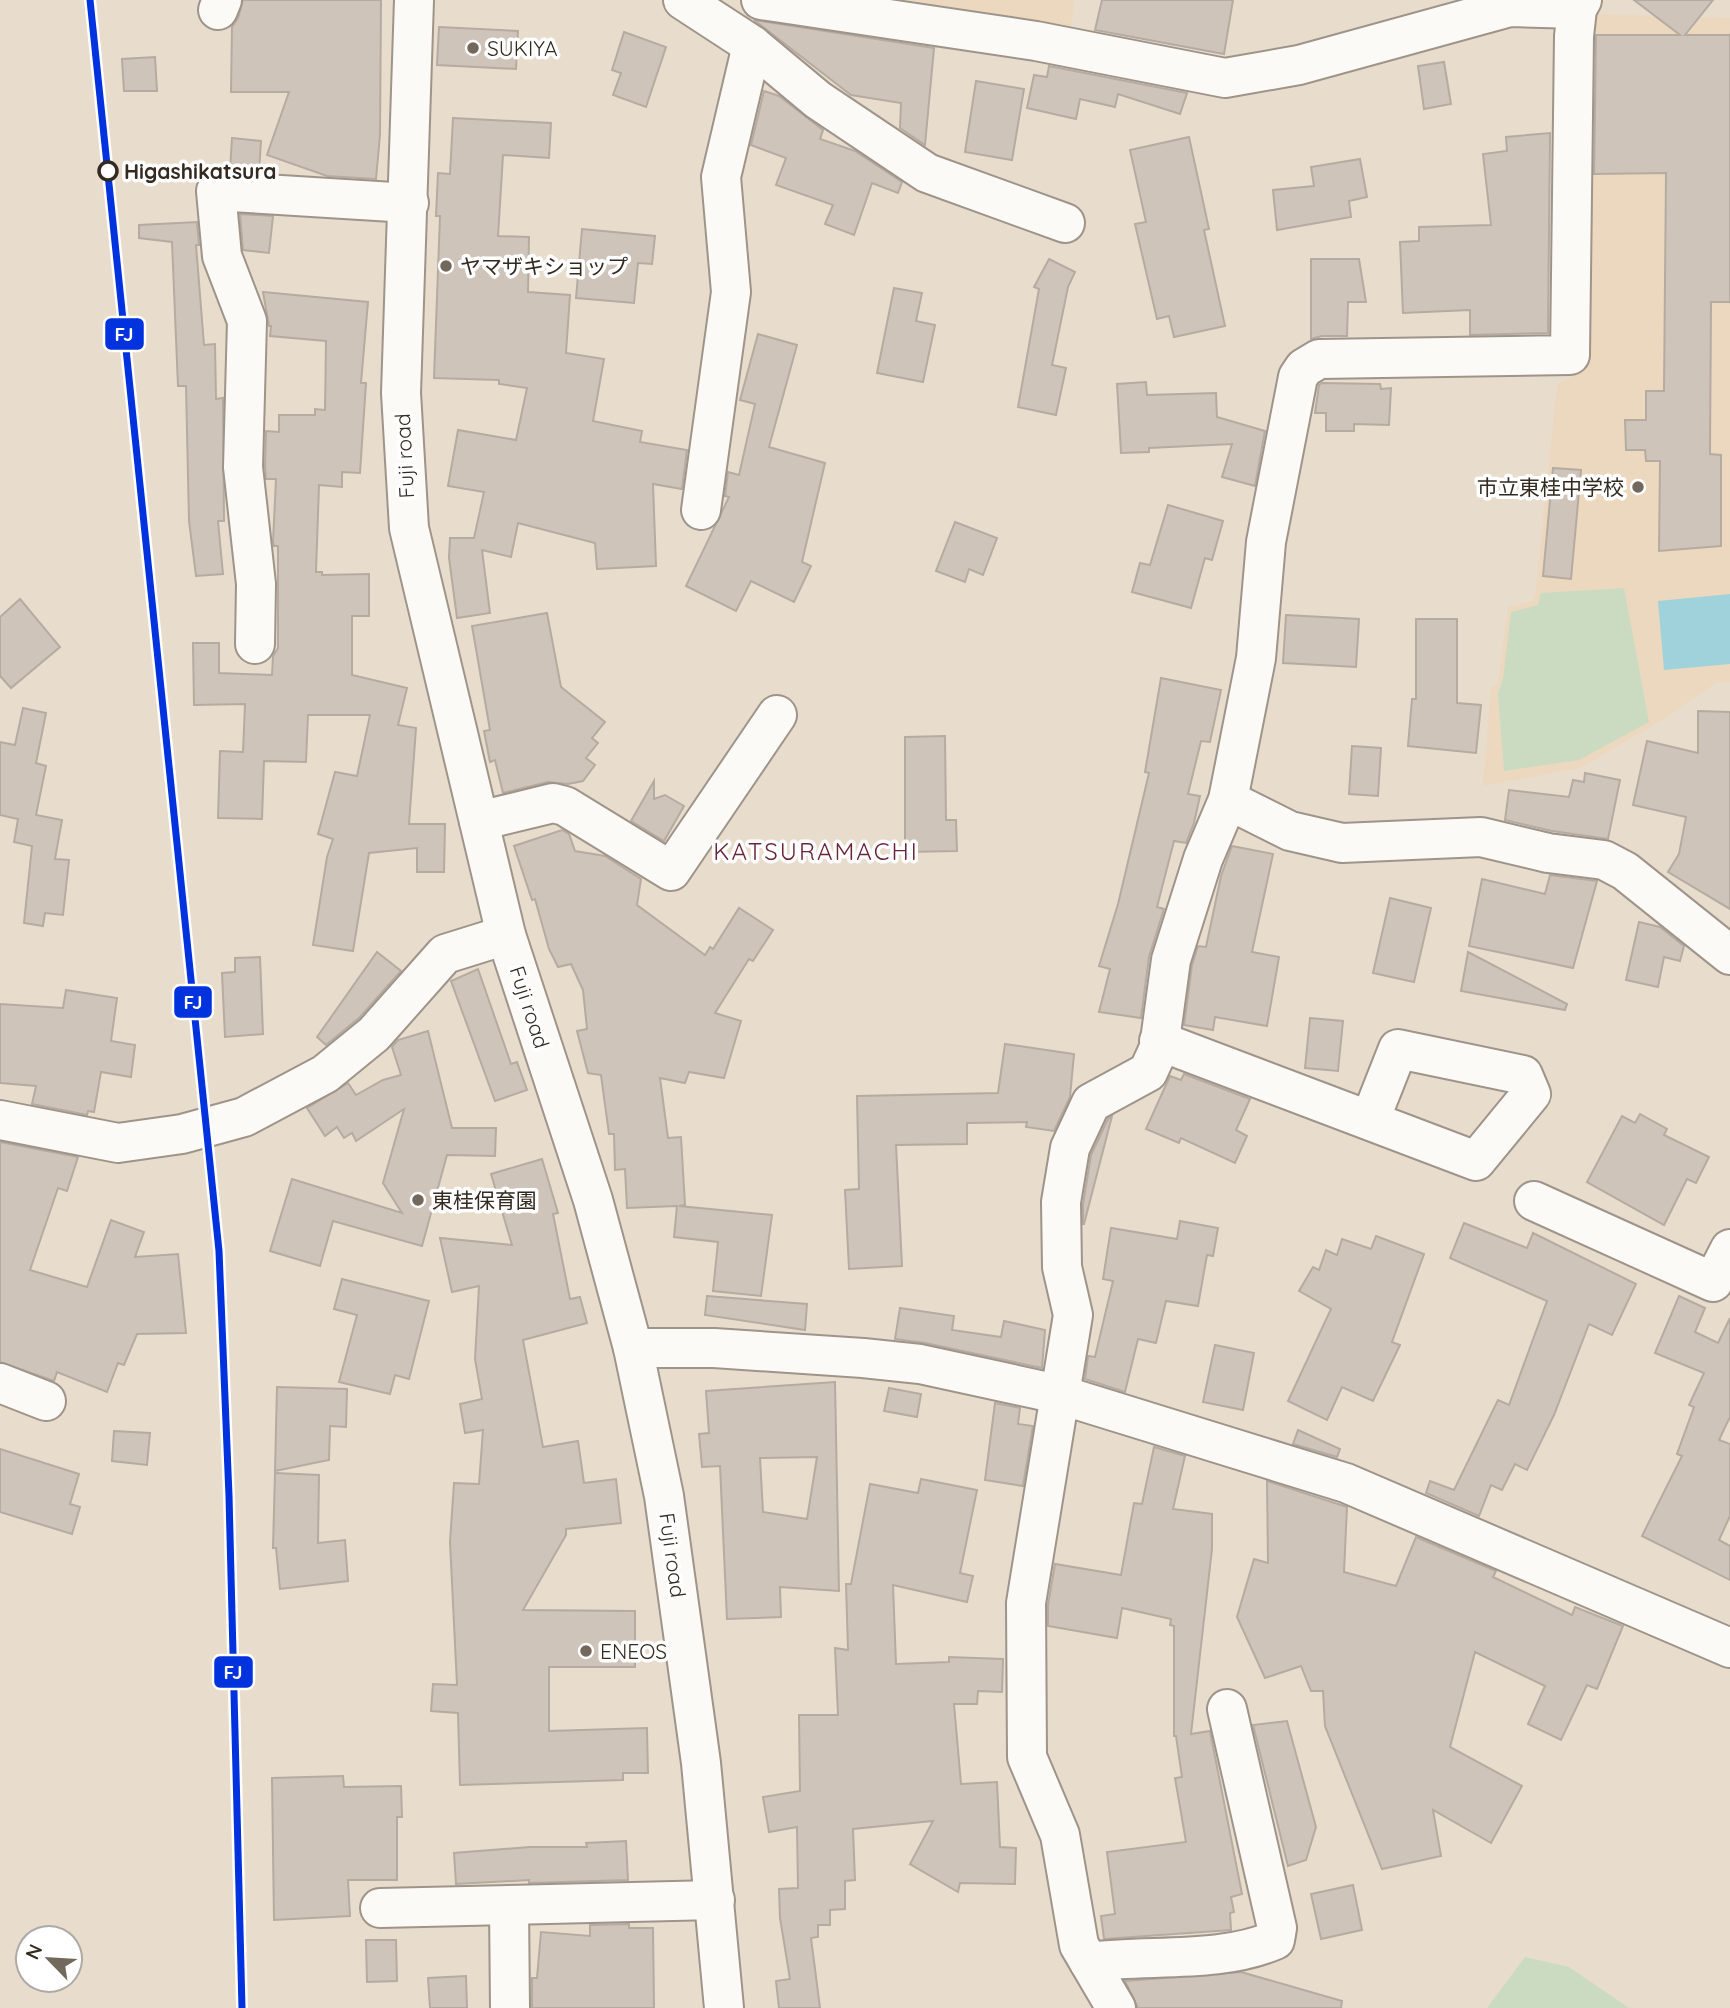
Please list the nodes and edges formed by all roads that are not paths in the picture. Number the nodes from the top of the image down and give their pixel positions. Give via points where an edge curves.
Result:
1 (414, 0) edge
2 (683, 0) edge
3 (761, 0) edge
4 (1506, 3) edge
5 (1579, 4) edge
6 (752, 46) junction
7 (409, 203) junction
8 (1065, 223) dead end
9 (701, 510) dead end
10 (255, 644) dead end
11 (777, 715) dead end
12 (1228, 800) junction
13 (479, 821) junction
14 (506, 935) junction
15 (1730, 955) edge
16 (1159, 1041) junction
17 (0, 1120) edge
18 (1370, 1120) dead end
19 (1534, 1201) dead end
20 (1730, 1249) edge
21 (633, 1348) junction
22 (0, 1382) edge
23 (1058, 1394) junction
24 (46, 1401) dead end
25 (1730, 1648) edge
26 (1227, 1709) dead end
27 (715, 1900) junction
28 (509, 1905) junction
29 (380, 1908) dead end
30 (1090, 1962) junction
31 (510, 2008) edge
32 (724, 2008) edge
33 (1116, 2008) edge

1 - 7 main road, Fuji road
2 - 6 main road
3 - 4 main road via 1037,41 1224,78 1299,65
4 - 5 main road
5 - 12 main road via 1570,355 1319,359 1304,368 1298,377 1266,542 1256,658
6 - 8 main road via 818,100 927,173
6 - 9 main road via 721,177 731,292
7 - 10 main road via 216,191 222,256 247,321 243,467 256,584
7 - 13 main road, Fuji road via 401,393 409,528
11 - 13 main road via 671,871 554,803
12 - 15 main road via 1290,831 1342,843 1481,837 1604,860 1625,871
12 - 16 main road via 1203,859 1171,960
13 - 14 main road, Fuji road
14 - 17 main road via 445,954 374,1034 325,1074 244,1117 182,1134 117,1143
14 - 21 main road, Fuji road via 593,1200
16 - 18 main road
16 - 23 main road via 1148,1072 1091,1103 1070,1148 1061,1202 1062,1267 1073,1314
19 - 20 main road via 1713,1282
21 - 23 main road via 863,1357 920,1364
21 - 27 main road, Fuji road via 664,1496 702,1763
22 - 24 main road
23 - 25 main road via 1346,1483
23 - 30 main road via 1026,1603 1027,1758 1060,1835 1079,1945
26 - 30 main road via 1277,1928 1275,1940 1207,1954
27 - 28 main road
27 - 32 main road, Fuji road
28 - 29 main road
28 - 31 main road
30 - 33 main road

